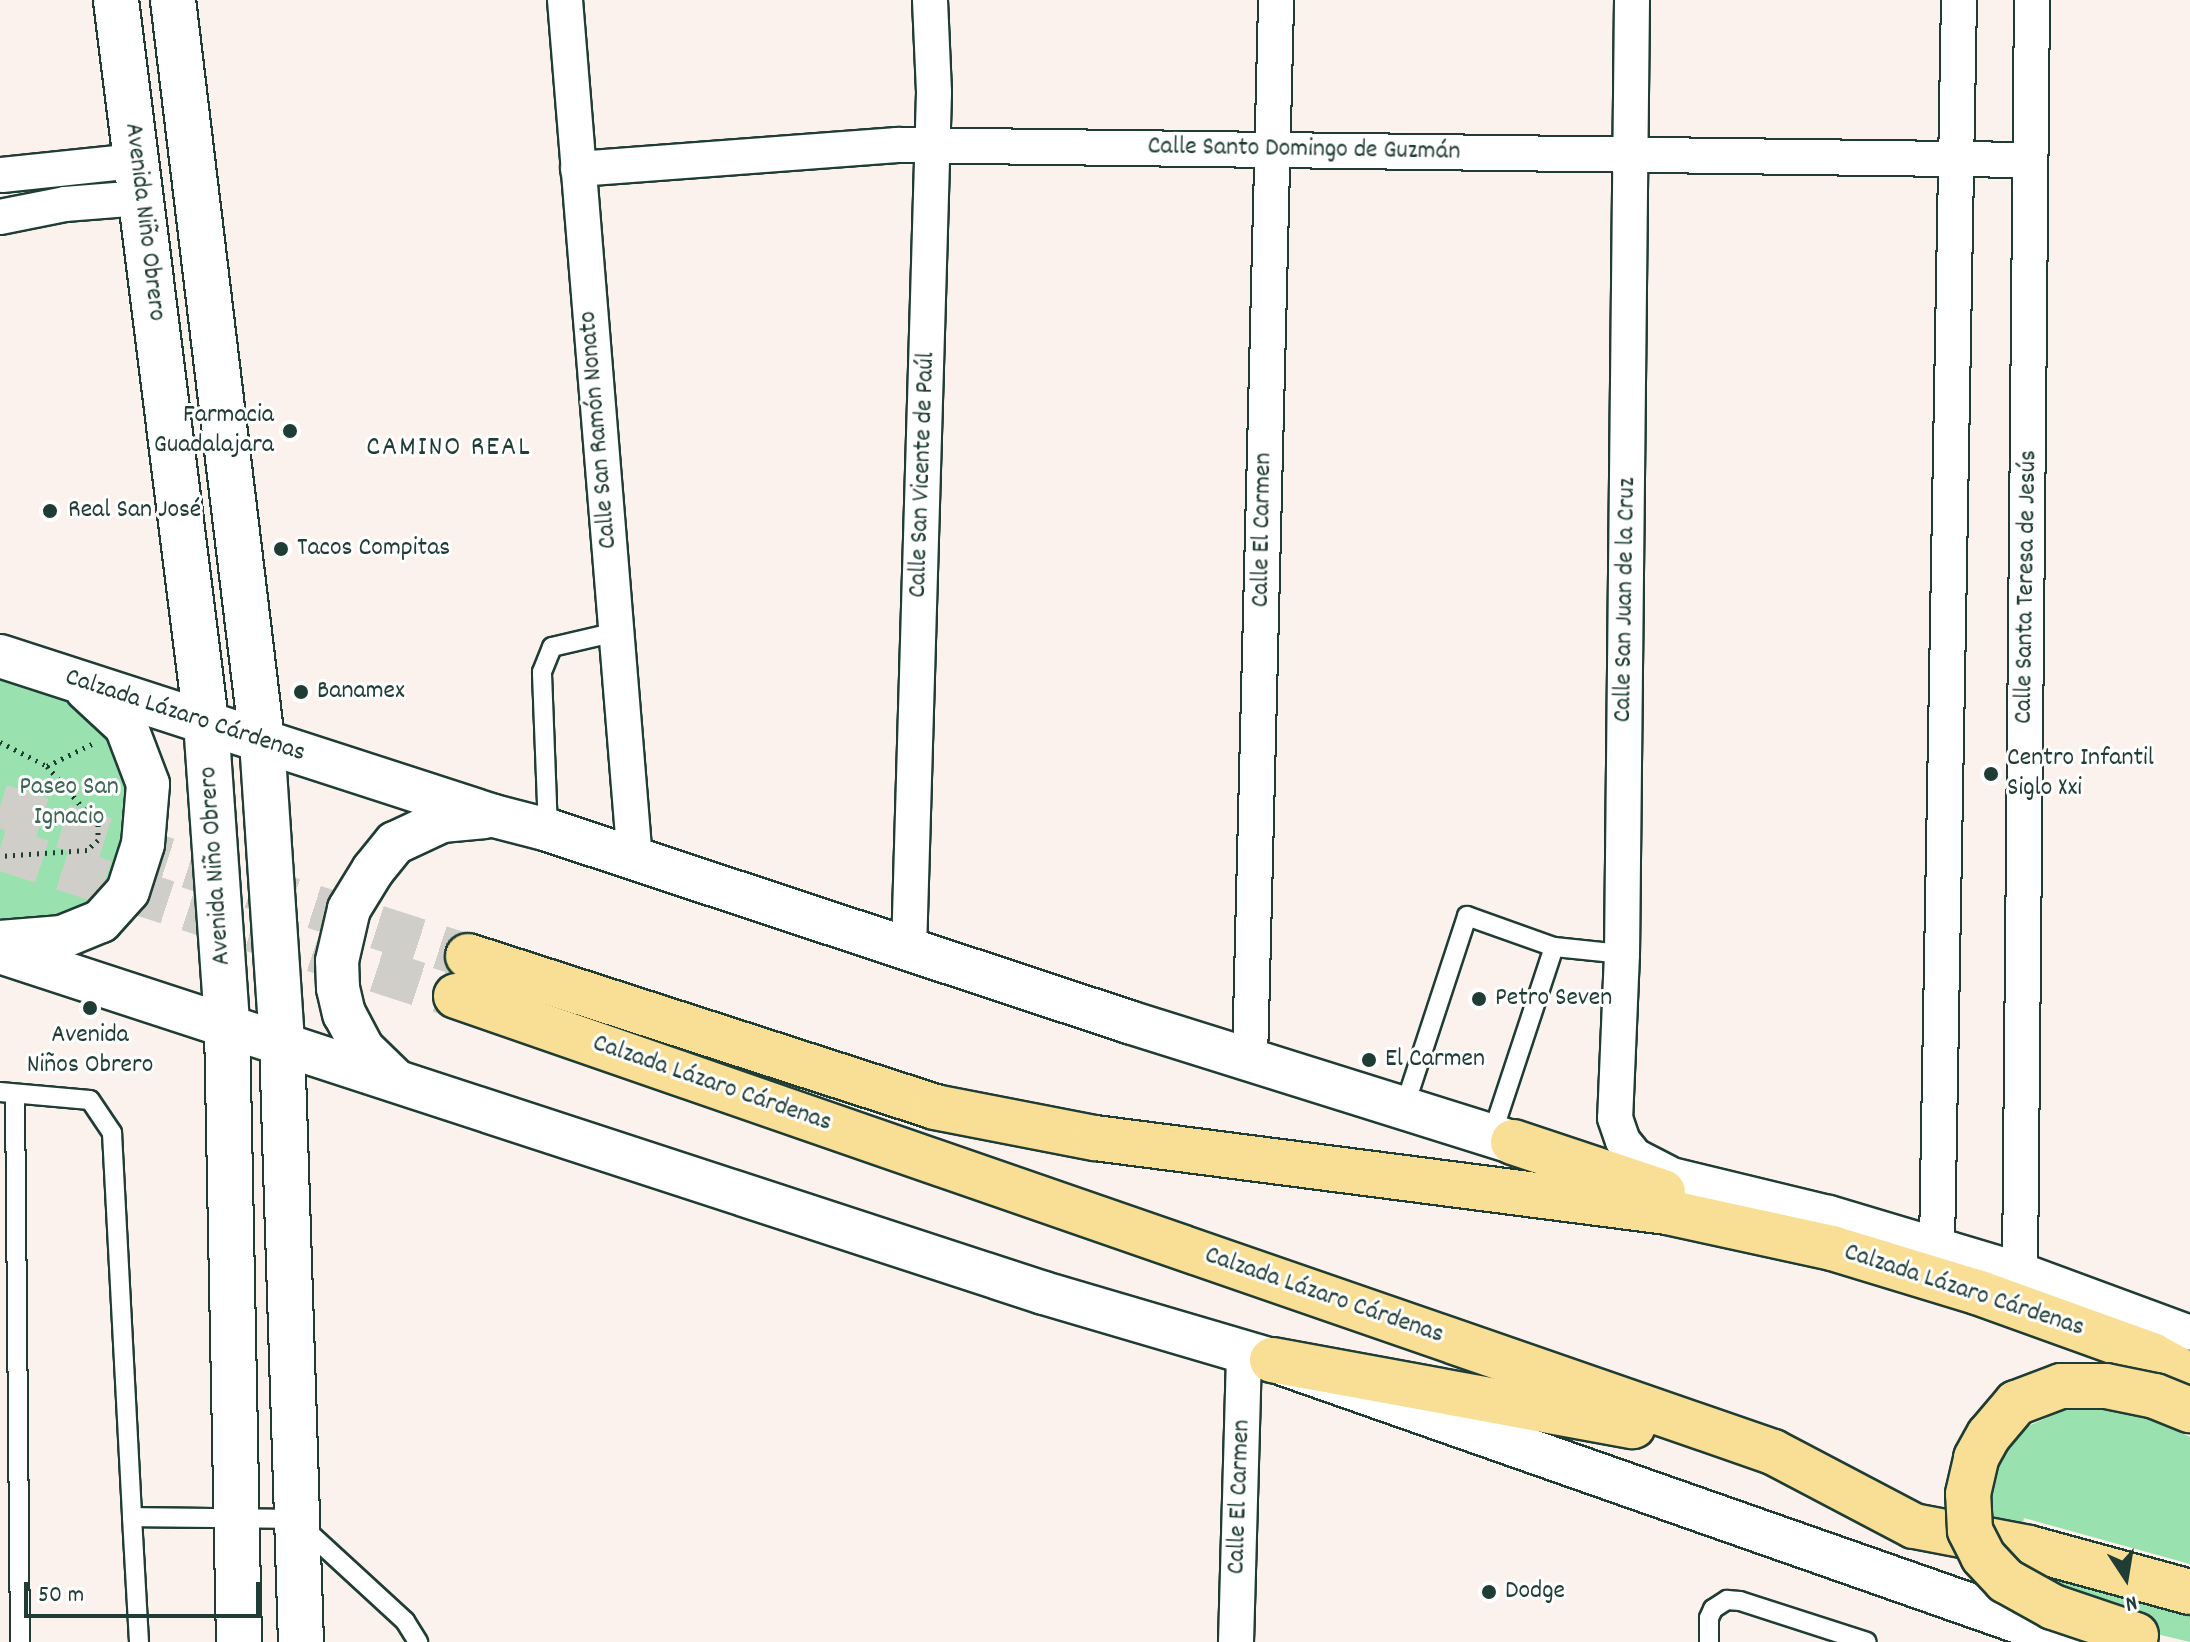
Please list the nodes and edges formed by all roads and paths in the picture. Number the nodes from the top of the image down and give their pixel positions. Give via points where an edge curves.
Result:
1 (116, 0) edge
2 (173, 0) edge
3 (565, 0) edge
4 (930, 0) edge
5 (1276, 0) edge
6 (1632, 0) edge
7 (1959, 0) edge
8 (2032, 0) edge
9 (933, 145) junction
10 (1273, 149) junction
11 (1631, 155) junction
12 (1955, 159) junction
13 (2030, 160) junction
14 (1, 168) edge
15 (578, 169) junction
16 (139, 179) junction
17 (3, 215) edge
18 (616, 632) junction
19 (0, 656) edge
20 (78, 681) junction
21 (206, 722) junction
22 (262, 741) junction
23 (0, 742) edge
24 (95, 742) dead end
25 (47, 766) junction
26 (494, 816) junction
27 (548, 830) junction
28 (0, 856) edge
29 (635, 861) junction
30 (0, 942) edge
31 (1554, 947) junction
32 (909, 950) junction
33 (0, 952) edge
34 (1622, 954) junction
35 (227, 1025) junction
36 (282, 1042) junction
37 (1250, 1060) junction
38 (394, 1079) junction
39 (8, 1093) edge
40 (1404, 1108) junction
41 (1503, 1138) junction
42 (1668, 1173) junction
43 (1937, 1246) junction
44 (1832, 1248) junction
45 (2020, 1270) junction
46 (2190, 1333) edge
47 (1258, 1356) junction
48 (2190, 1376) edge
49 (2190, 1410) edge
50 (1773, 1452) junction
51 (132, 1517) junction
52 (294, 1519) junction
53 (236, 1520) junction
54 (2190, 1592) edge
55 (2150, 1640) edge
56 (20, 1642) edge
57 (139, 1642) edge
58 (239, 1642) edge
59 (301, 1642) edge
60 (418, 1642) edge
61 (1236, 1642) edge
62 (1709, 1642) edge
63 (1867, 1642) edge
64 (2076, 1642) edge

1 - 16 main road, Avenida Niño Obrero
2 - 22 main road, Avenida Niño Obrero
3 - 15 street, Calle San Ramón Nonato
4 - 9 street, Calle San Vicente de Paúl
5 - 10 street, Calle El Carmen
6 - 11 street, Calle San Juan de la Cruz
7 - 12 street
8 - 13 street, Calle Santa Teresa de Jesús
9 - 10 street, Calle Santo Domingo de Guzmán
9 - 15 street, Calle Santo Domingo de Guzmán
9 - 32 street, Calle San Vicente de Paúl
10 - 11 street, Calle Santo Domingo de Guzmán
10 - 37 street, Calle El Carmen
11 - 12 street, Calle Santo Domingo de Guzmán
11 - 34 street, Calle San Juan de la Cruz
12 - 13 street, Calle Santo Domingo de Guzmán
12 - 43 street
13 - 45 street, Calle Santa Teresa de Jesús
14 - 16 street
14 - 17 street
15 - 18 street, Calle San Ramón Nonato
16 - 17 street
16 - 21 main road, Avenida Niño Obrero
18 - 27 lane via 552,647 542,672
18 - 29 street, Calle San Ramón Nonato
19 - 20 street, Calzada Lázaro Cárdenas
20 - 21 street, Calzada Lázaro Cárdenas
20 - 30 street via 126,726 138,752 148,784 143,844 128,891 101,921 62,937
21 - 22 street, Calzada Lázaro Cárdenas
21 - 35 main road, Avenida Niño Obrero
22 - 26 street, Calzada Lázaro Cárdenas
22 - 36 main road, Avenida Niño Obrero
23 - 25 path
24 - 25 path
25 - 28 path via 98,825 98,840 87,850
26 - 27 street, Calzada Lázaro Cárdenas
26 - 38 street via 442,821 395,843 349,909 337,961 344,1014 363,1049
27 - 29 street, Calzada Lázaro Cárdenas
29 - 32 street, Calzada Lázaro Cárdenas
31 - 34 lane
31 - 40 lane via 1467,916
31 - 41 lane
32 - 37 street, Calzada Lázaro Cárdenas
33 - 35 street
34 - 42 street, Calle San Juan de la Cruz via 1615,1118 1635,1156
35 - 36 street
35 - 53 main road, Avenida Niño Obrero
36 - 38 street
36 - 52 main road, Avenida Niño Obrero
37 - 40 street, Calzada Lázaro Cárdenas
38 - 47 street via 1044,1293
39 - 51 lane via 90,1100 112,1133
39 - 56 lane
40 - 41 street, Calzada Lázaro Cárdenas
41 - 42 street
41 - 44 highway
42 - 43 street
43 - 45 street
44 - 48 highway, Calzada Lázaro Cárdenas via 1977,1292 2152,1355
44 - 50 highway, Calzada Lázaro Cárdenas via 1667,1212 1095,1138 935,1107 462,976
45 - 46 street
47 - 50 highway
47 - 61 street, Calle El Carmen
47 - 64 street
49 - 55 highway, bridge via 2106,1386 2061,1386 2016,1403 1976,1458 1968,1494 1970,1530 1983,1556 2006,1581 2053,1607
50 - 54 highway, Calzada Lázaro Cárdenas via 1914,1526 2029,1548
51 - 53 lane
51 - 57 lane
52 - 53 lane
52 - 59 main road, Avenida Niño Obrero
52 - 60 lane via 405,1621
53 - 58 main road, Avenida Niño Obrero
62 - 63 lane via 1709,1618 1727,1600

